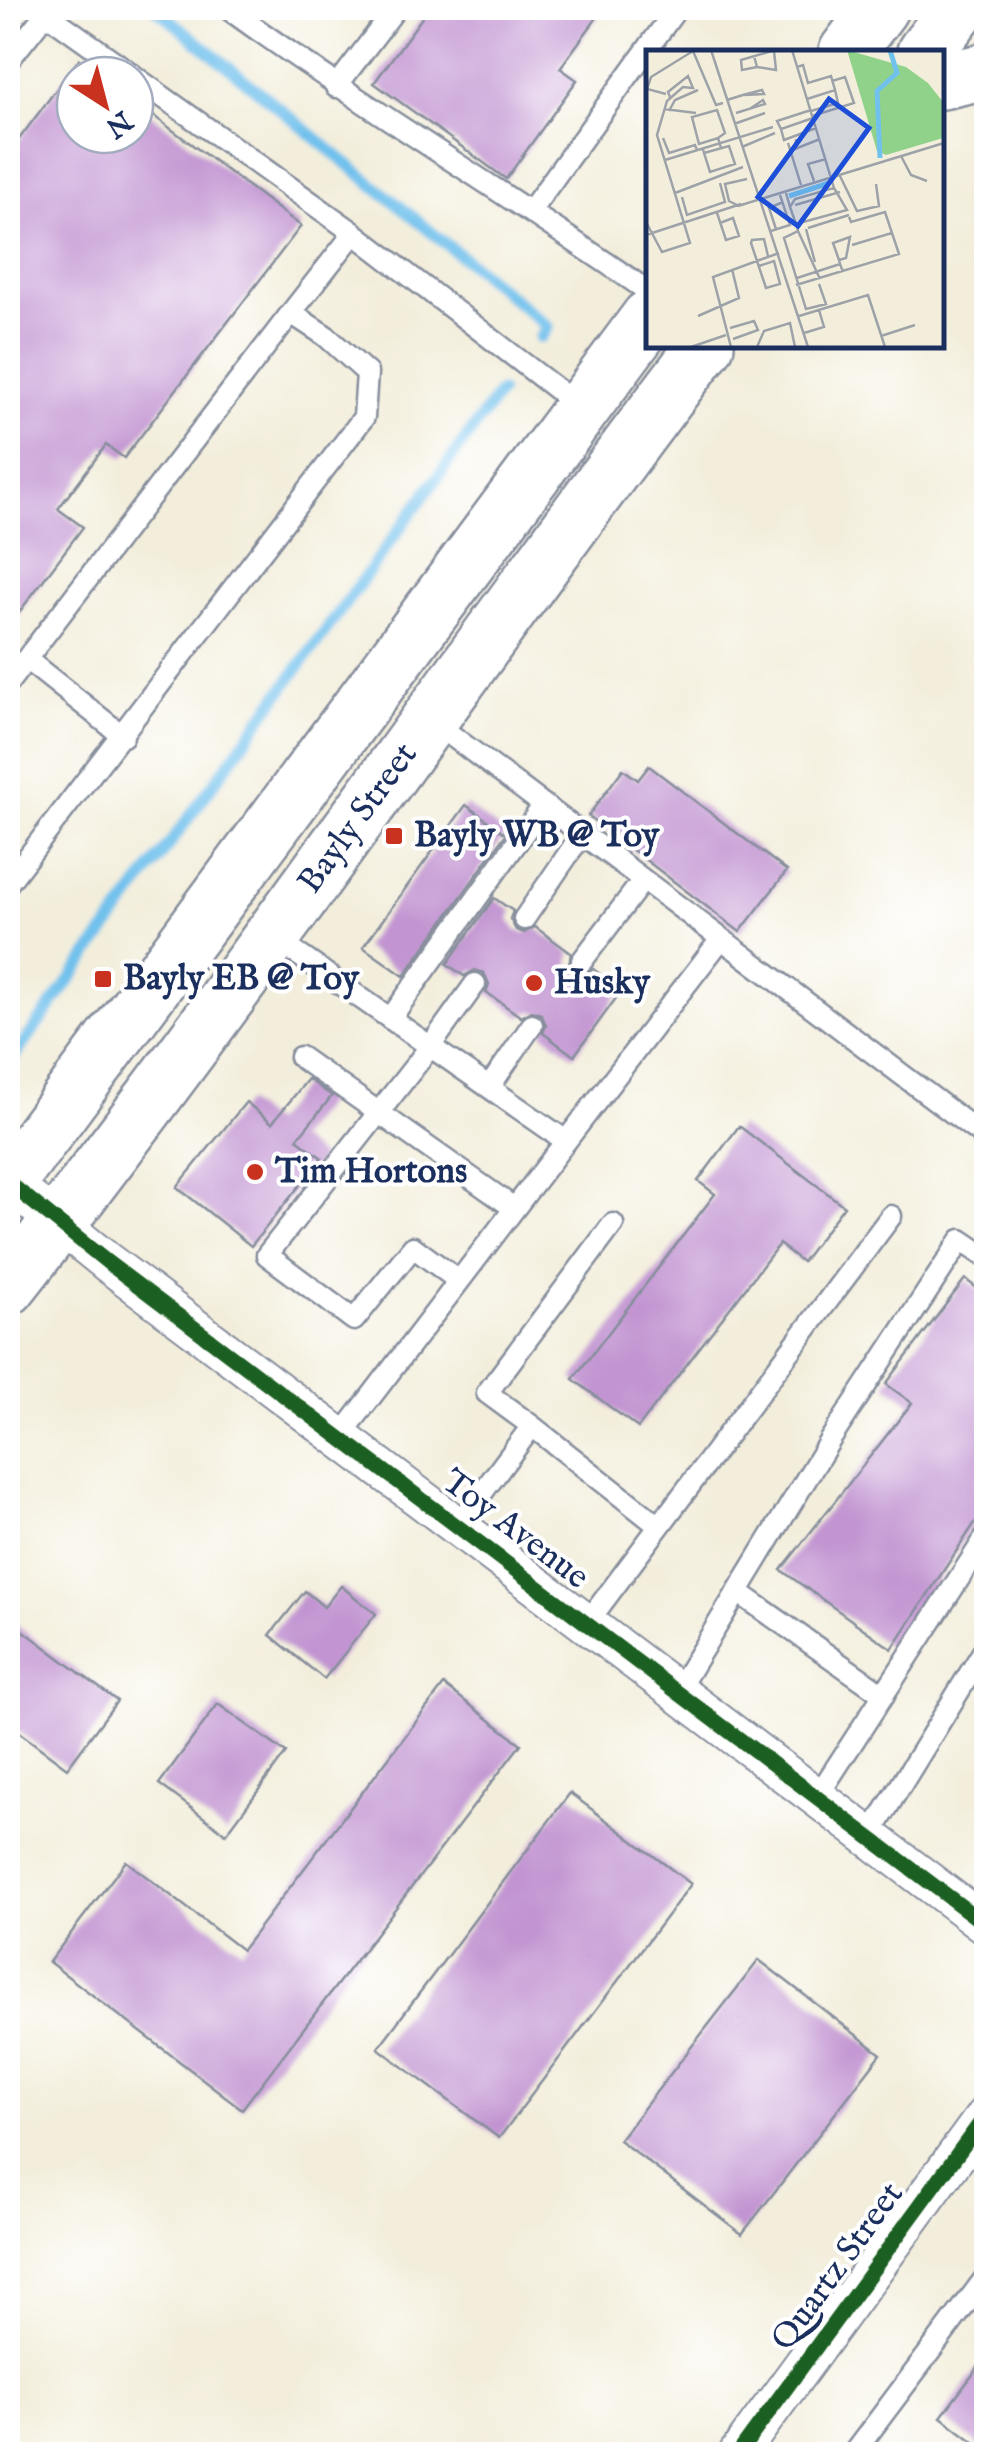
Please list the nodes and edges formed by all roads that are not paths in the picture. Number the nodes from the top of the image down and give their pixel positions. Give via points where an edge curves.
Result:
1 (226, 8) edge
2 (396, 8) edge
3 (678, 8) edge
4 (959, 8) edge
5 (42, 10) edge
6 (647, 50) edge
7 (927, 50) edge
8 (646, 52) edge
9 (105, 55) edge
10 (8, 60) edge
11 (986, 71) edge
12 (944, 81) edge
13 (336, 87) junction
14 (155, 91) edge
15 (530, 210) junction
16 (354, 232) junction
17 (646, 290) edge
18 (291, 313) junction
19 (646, 322) edge
20 (704, 348) edge
21 (582, 409) junction
22 (26, 659) junction
23 (8, 682) edge
24 (429, 718) junction
25 (123, 736) junction
26 (544, 806) junction
27 (582, 834) junction
28 (643, 880) junction
29 (8, 883) edge
30 (524, 919) dead end
31 (272, 937) junction
32 (720, 939) junction
33 (582, 961) dead end
34 (475, 984) dead end
35 (390, 1019) junction
36 (532, 1025) dead end
37 (430, 1046) junction
38 (300, 1057) dead end
39 (490, 1086) junction
40 (378, 1112) junction
41 (986, 1138) edge
42 (566, 1141) junction
43 (8, 1182) edge
44 (514, 1208) junction
45 (891, 1216) dead end
46 (58, 1223) junction
47 (613, 1224) dead end
48 (986, 1257) edge
49 (459, 1281) junction
50 (8, 1287) edge
51 (532, 1426) junction
52 (341, 1436) junction
53 (458, 1525) junction
54 (659, 1526) junction
55 (986, 1537) edge
56 (738, 1592) junction
57 (588, 1623) junction
58 (986, 1647) edge
59 (677, 1691) junction
60 (884, 1695) junction
61 (818, 1797) junction
62 (870, 1837) junction
63 (986, 1925) edge
64 (986, 2115) edge
65 (986, 2276) edge
66 (738, 2454) edge
67 (853, 2454) edge

1 - 13 lane
2 - 13 lane
3 - 6 lane
4 - 7 main road
5 - 9 lane
5 - 10 lane
8 - 15 lane
11 - 12 main road
13 - 15 lane
14 - 16 lane
15 - 17 lane
16 - 18 lane
16 - 21 lane
18 - 22 lane
18 - 25 lane via 368,373 364,417
19 - 21 main road, Bayly Street
20 - 24 main road, Bayly Street
21 - 43 main road, Bayly Street
22 - 23 lane
22 - 25 lane
24 - 26 lane
24 - 31 main road, Bayly Street
25 - 29 lane
26 - 27 lane
26 - 35 lane
27 - 28 lane
27 - 30 lane
28 - 32 lane
28 - 33 lane
31 - 35 lane
31 - 46 main road, Bayly Street
32 - 41 lane
32 - 42 lane
34 - 37 lane
35 - 37 lane
36 - 39 lane
37 - 39 lane
37 - 40 lane
38 - 40 lane
39 - 42 lane
40 - 44 lane
40 - 49 lane via 266,1255 354,1320 414,1247
42 - 44 lane
43 - 46 street, Toy Avenue
44 - 49 lane
45 - 54 lane
46 - 50 main road, Bayly Street
46 - 52 street, Toy Avenue
47 - 51 lane via 488,1393
48 - 56 lane via 962,1240
49 - 52 lane
51 - 53 lane
51 - 54 lane
52 - 53 street, Toy Avenue
53 - 57 street, Toy Avenue
54 - 57 lane
55 - 60 lane
56 - 59 lane
56 - 60 lane
57 - 59 street, Toy Avenue
58 - 62 lane
59 - 61 street, Toy Avenue
60 - 61 lane
61 - 62 street, Toy Avenue
62 - 63 street, Toy Avenue
64 - 66 street, Quartz Street
65 - 67 lane

